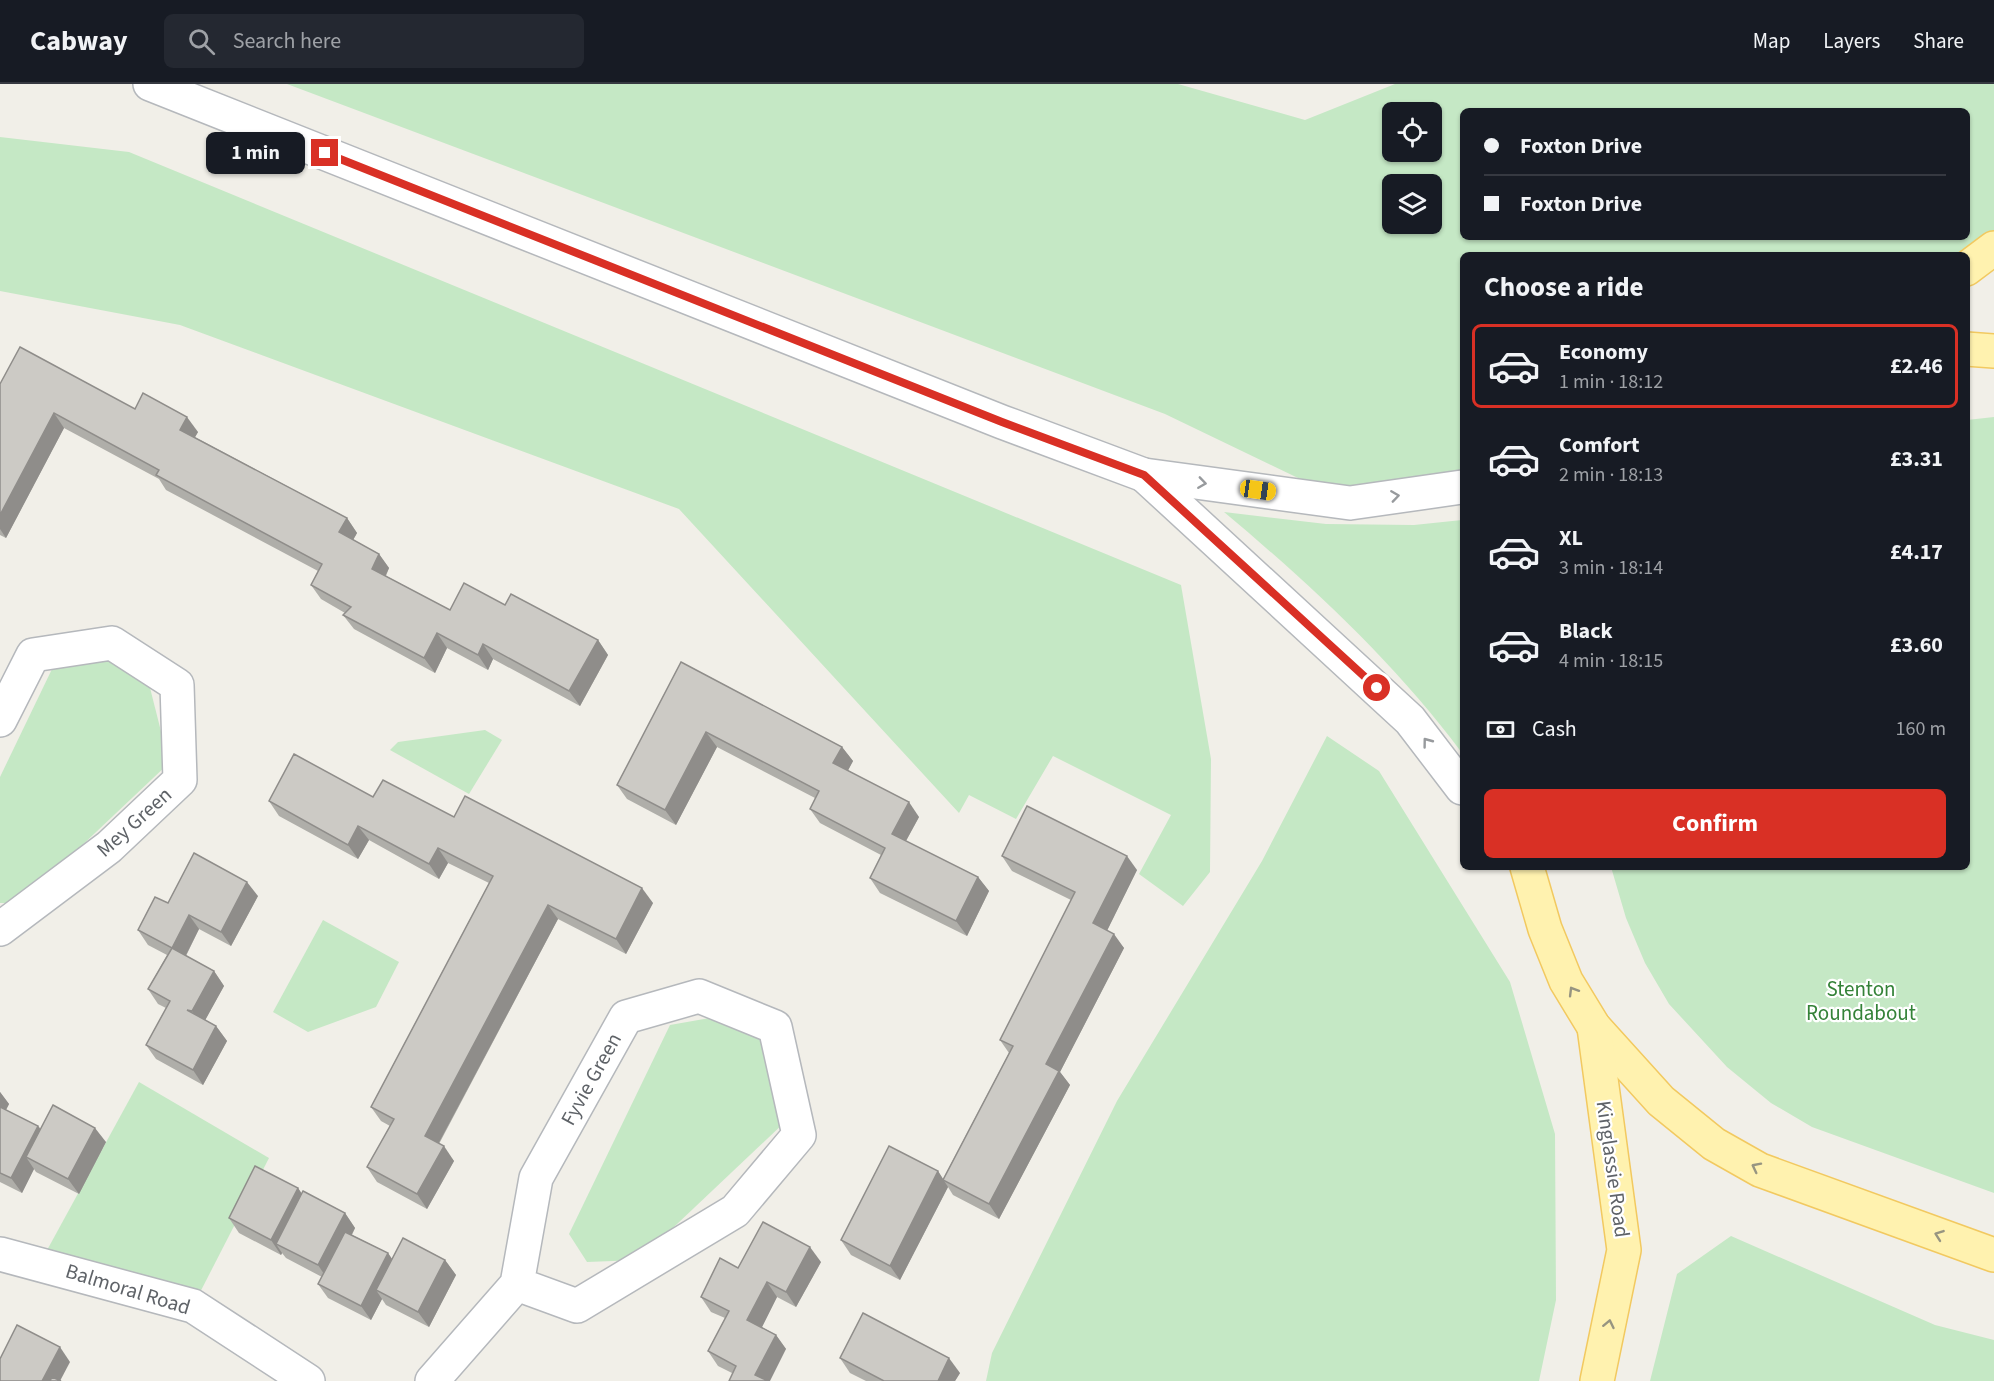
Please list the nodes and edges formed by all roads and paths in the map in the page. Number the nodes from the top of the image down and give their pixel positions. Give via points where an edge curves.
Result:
1 (150, 84) edge
2 (1994, 248) edge
3 (1970, 266) edge
4 (1970, 349) edge
5 (1994, 351) edge
6 (1144, 475) junction
7 (1460, 487) edge
8 (0, 720) edge
9 (1460, 785) edge
10 (1526, 870) edge
11 (0, 929) edge
12 (1594, 1028) junction
13 (0, 1254) edge
14 (1994, 1255) edge
15 (517, 1284) junction
16 (308, 1381) edge
17 (432, 1381) edge
18 (1597, 1381) edge

1 - 6 street
2 - 3 main road
4 - 5 main road
6 -> 7 street via 1350,503
9 -> 6 street via 1410,720
8 - 11 street, Mey Green via 33,655 112,643 177,685 180,780 110,847
12 -> 10 main road via 1566,981
14 -> 12 main road via 1760,1170 1714,1144 1661,1101
18 -> 12 main road, Kinglassie Road via 1624,1250
13 - 16 street, Balmoral Road via 193,1306
15 - 15 street, Fyvie Green via 536,1178 626,1017 699,996 775,1027 799,1135 735,1211 577,1306
15 - 17 street

